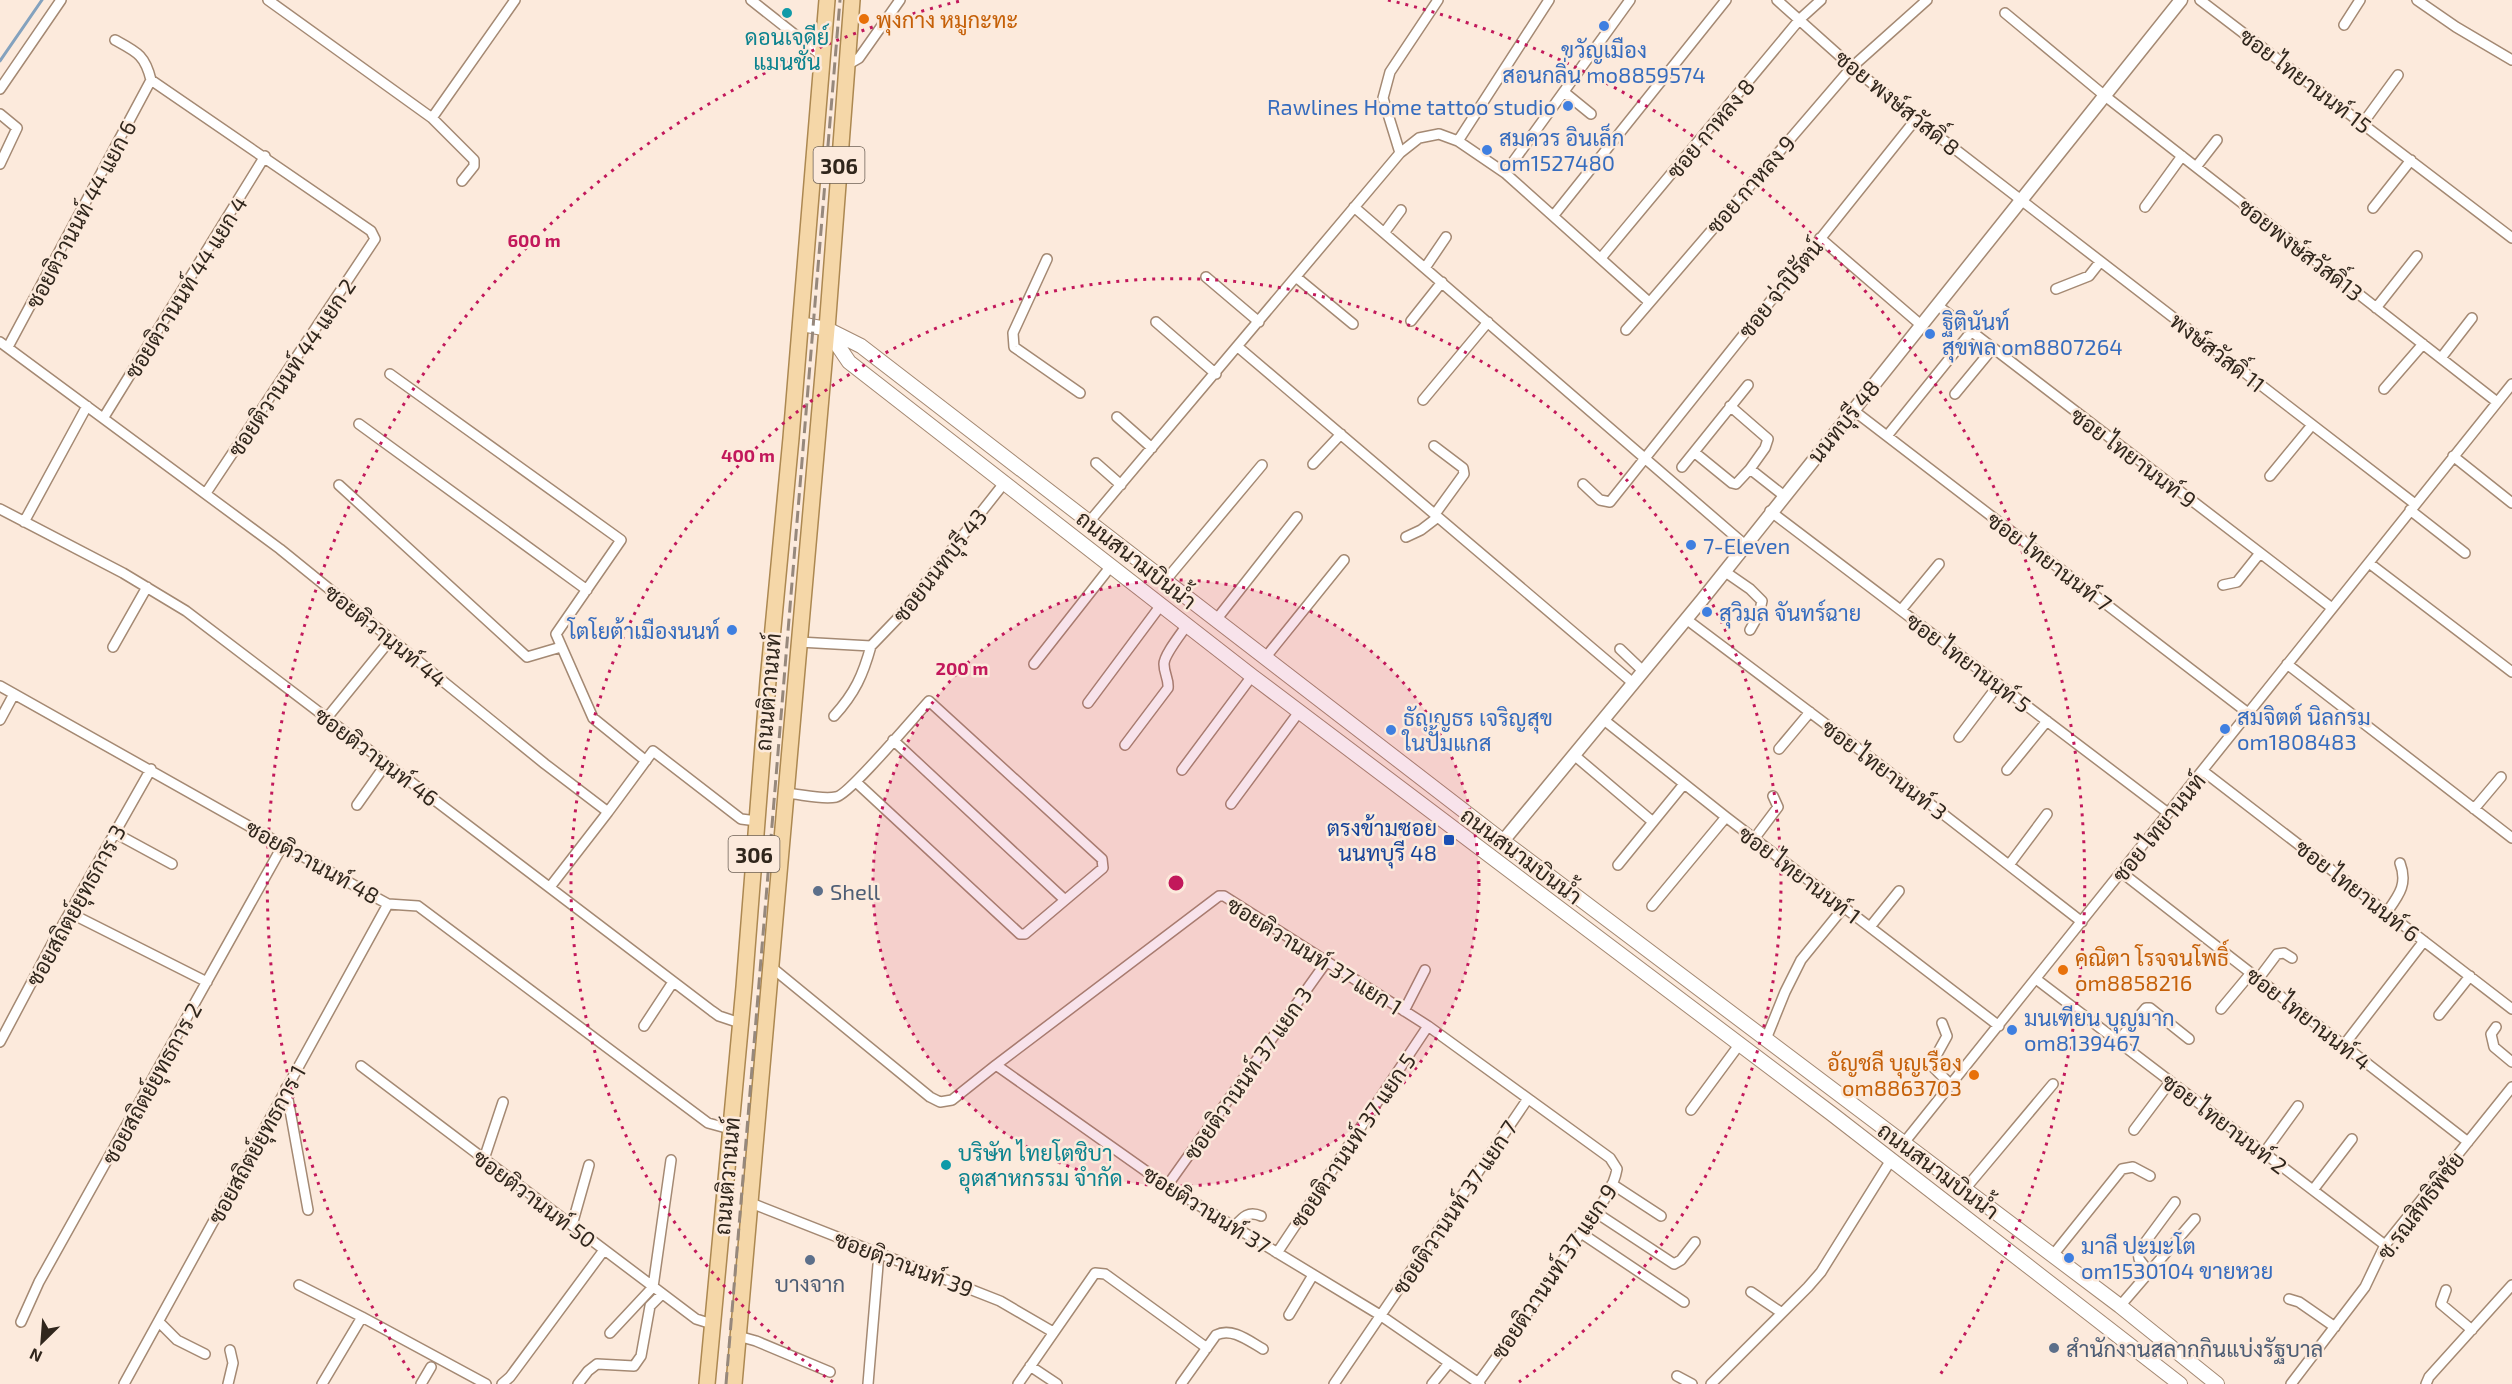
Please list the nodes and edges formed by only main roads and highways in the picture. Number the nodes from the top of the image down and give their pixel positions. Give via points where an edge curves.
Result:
1 (827, 0) edge
2 (852, 0) edge
3 (801, 324) junction
4 (827, 329) junction
5 (1503, 841) junction
6 (1490, 856) junction
7 (744, 987) junction
8 (769, 990) junction
9 (1903, 1144) junction
10 (1891, 1160) junction
11 (2086, 1280) junction
12 (2101, 1292) junction
13 (2070, 1300) junction
14 (2084, 1311) junction
15 (707, 1384) edge
16 (734, 1384) edge
17 (2180, 1384) edge
18 (2217, 1384) edge

1 - 3 main road, ถนนติวานนท์ / 306
2 - 4 main road, ถนนติวานนท์ / 306
3 - 4 main road, ถนนสนามบินน้ำ
3 - 7 main road, ถนนติวานนท์ / 306
4 - 5 main road, ถนนสนามบินน้ำ via 861,346
4 - 6 main road, ถนนสนามบินน้ำ via 849,362
4 - 8 main road, ถนนติวานนท์ / 306
5 - 6 main road
5 - 9 main road, ถนนสนามบินน้ำ
6 - 10 main road, ถนนสนามบินน้ำ
7 - 8 main road
7 - 15 main road, ถนนติวานนท์ / 306
8 - 16 main road, ถนนติวานนท์ / 306
9 - 10 main road
9 - 11 main road, ถนนสนามบินน้ำ
10 - 13 main road, ถนนสนามบินน้ำ
11 - 12 main road, ถนนสนามบินน้ำ
11 - 13 main road
12 - 14 main road
12 - 18 main road, ถนนสนามบินน้ำ
13 - 14 main road, ถนนสนามบินน้ำ
14 - 17 main road, ถนนสนามบินน้ำ

